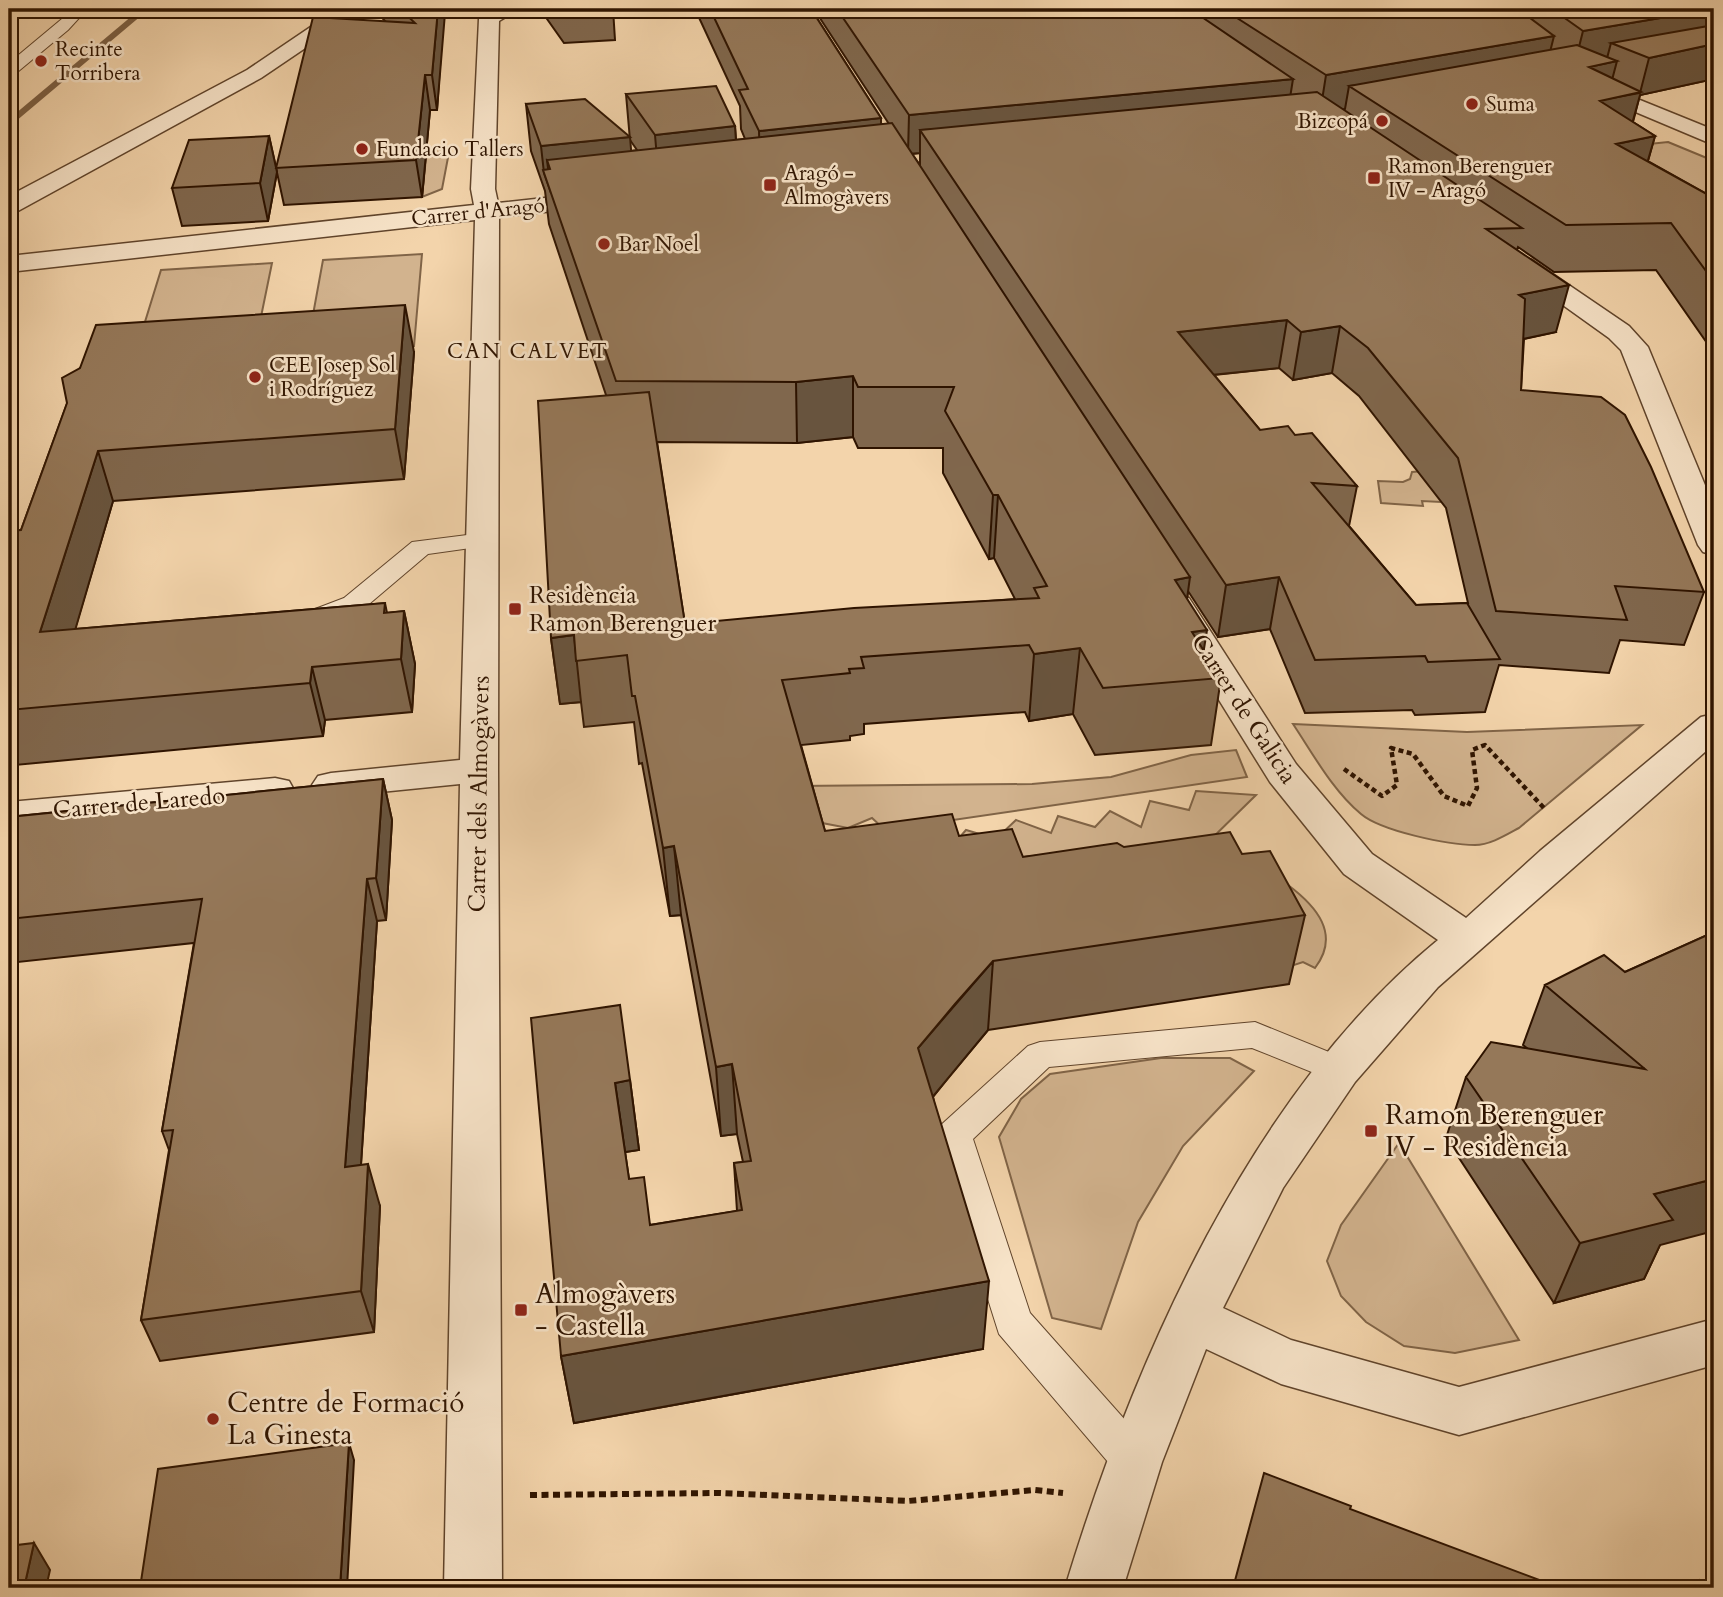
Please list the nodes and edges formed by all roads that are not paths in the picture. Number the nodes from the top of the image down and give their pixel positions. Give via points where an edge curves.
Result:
1 (60, 9) edge
2 (339, 9) edge
3 (510, 9) edge
4 (1609, 69) edge
5 (9, 71) edge
6 (1714, 138) edge
7 (622, 196) edge
8 (9, 206) edge
9 (486, 211) junction
10 (1504, 253) edge
11 (9, 264) edge
12 (483, 540) junction
13 (1714, 545) edge
14 (1160, 577) edge
15 (284, 631) edge
16 (1714, 725) edge
17 (479, 771) junction
18 (9, 815) edge
19 (1467, 939) junction
20 (1339, 1070) junction
21 (1192, 1318) junction
22 (1714, 1342) edge
23 (1129, 1481) junction
24 (473, 1588) edge
25 (1094, 1588) edge

1 - 5 lane via 68,11 71,18
2 - 8 street via 322,28 254,74
3 - 9 street, Carrer dels Almogàvers via 489,19
4 - 6 street via 1568,77
7 - 9 street, Carrer d'Aragó
9 - 11 street, Carrer d'Aragó
9 - 12 street, Carrer dels Almogàvers
10 - 13 street via 1634,347
12 - 15 lane via 421,547 353,604
12 - 17 street, Carrer dels Almogàvers
14 - 19 street, Carrer de Galicia via 1283,773 1358,864
16 - 19 street
17 - 18 street, Carrer de Laredo
17 - 24 street, Carrer dels Almogàvers
19 - 20 street via 1423,976
20 - 21 street via 1266,1175
20 - 23 lane via 1255,1035 1040,1055 954,1135 1013,1322
21 - 22 street via 1281,1362 1459,1411
21 - 23 street
23 - 25 street

